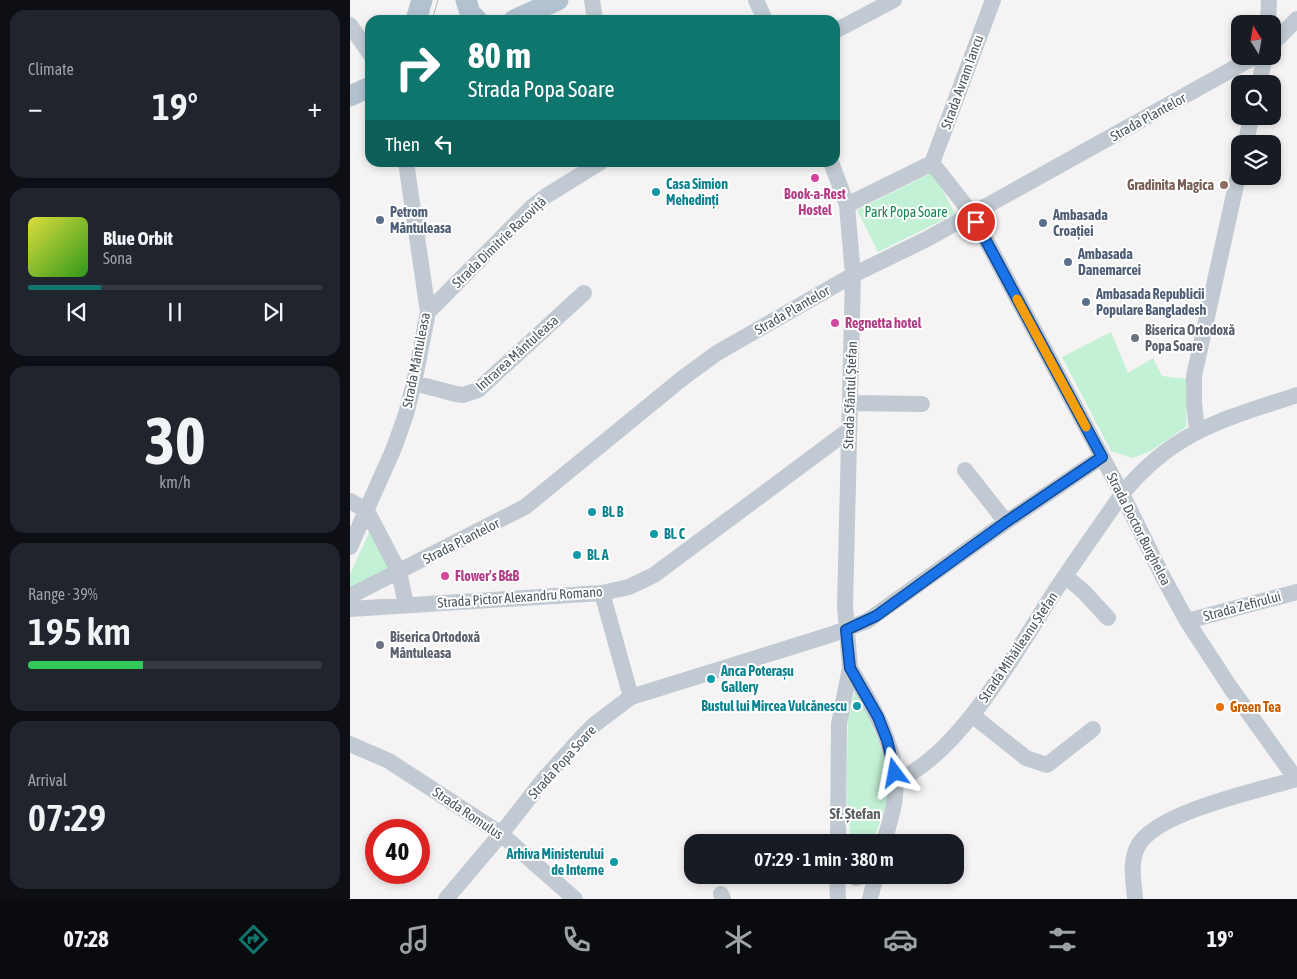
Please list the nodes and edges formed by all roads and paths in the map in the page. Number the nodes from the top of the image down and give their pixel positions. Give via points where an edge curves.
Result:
1 (422, 0) edge
2 (461, 0) edge
3 (466, 0) edge
4 (558, 0) edge
5 (592, 0) edge
6 (756, 0) edge
7 (894, 0) edge
8 (993, 0) edge
9 (1269, 0) edge
10 (418, 15) edge
11 (457, 15) edge
12 (472, 15) edge
13 (525, 15) edge
14 (594, 15) edge
15 (763, 15) edge
16 (1268, 15) edge
17 (1297, 19) edge
18 (350, 25) edge
19 (840, 28) edge
20 (1281, 35) edge
21 (365, 47) edge
22 (1240, 65) edge
23 (365, 89) edge
24 (350, 96) edge
25 (932, 163) junction
26 (407, 167) edge
27 (593, 167) edge
28 (833, 167) edge
29 (1236, 185) edge
30 (847, 205) junction
31 (972, 214) junction
32 (853, 275) junction
33 (584, 293) dead end
34 (428, 312) junction
35 (414, 383) junction
36 (1297, 395) edge
37 (850, 403) junction
38 (922, 404) dead end
39 (849, 430) junction
40 (1197, 431) junction
41 (1102, 457) junction
42 (965, 470) dead end
43 (1122, 494) junction
44 (350, 501) edge
45 (367, 511) junction
46 (1006, 522) junction
47 (350, 547) edge
48 (399, 572) junction
49 (1065, 576) junction
50 (1297, 592) edge
51 (602, 593) junction
52 (350, 596) edge
53 (406, 604) junction
54 (350, 609) edge
55 (1108, 618) dead end
56 (1187, 621) junction
57 (846, 630) junction
58 (850, 668) junction
59 (631, 697) junction
60 (872, 705) junction
61 (841, 712) junction
62 (972, 716) junction
63 (1093, 730) dead end
64 (350, 744) edge
65 (1297, 779) edge
66 (895, 781) junction
67 (501, 834) junction
68 (838, 834) edge
69 (886, 834) edge
70 (837, 884) edge
71 (874, 884) edge
72 (446, 899) edge
73 (575, 899) edge
74 (836, 899) edge
75 (870, 899) edge
76 (1135, 899) edge

1 - 10 main road
2 - 11 main road
3 - 12 main road
4 - 13 main road
5 - 14 street
6 - 15 street
7 - 19 street
8 - 25 street, Strada Avram Iancu
9 - 16 street
17 - 20 street
18 - 21 street
22 - 31 street, Strada Plantelor
23 - 24 main road
25 - 30 street
25 - 31 street, Strada Doctor Burghelea
26 - 34 street, Strada Mântuleasa
27 - 34 street, Strada Dimitrie Racoviță via 533,206
28 - 30 street, Strada Sfântul Ștefan
29 - 40 street via 1194,376
30 - 32 street, Strada Sfântul Ștefan
31 - 32 street, Strada Plantelor
31 - 41 street, Strada Doctor Burghelea
32 - 37 street, Strada Sfântul Ștefan
32 - 48 street, Strada Plantelor via 700,364 526,507
33 - 35 street, Intrarea Mântuleasa via 478,390 463,395
34 - 35 street, Strada Mântuleasa
35 - 45 street, Strada Mântuleasa via 394,448
36 - 40 street
37 - 38 street
37 - 39 street, Strada Sfântul Ștefan
39 - 51 street, Strada Pictor Alexandru Romano via 654,575 629,587
39 - 57 street, Strada Sfântul Ștefan
40 - 43 street via 1138,473
41 - 43 street, Strada Doctor Burghelea
41 - 46 street, Strada Popa Soare
42 - 46 street
43 - 49 street, Strada Mihăileanu Ștefan
43 - 56 street, Strada Doctor Burghelea
44 - 45 street
45 - 47 street, Strada Mântuleasa
45 - 48 street
46 - 57 street, Strada Popa Soare via 876,616
48 - 52 street, Strada Plantelor
48 - 53 street
49 - 55 street
49 - 62 street, Strada Mihăileanu Ștefan
50 - 56 street, Strada Zefirului
51 - 53 street, Strada Pictor Alexandru Romano
51 - 59 street
53 - 54 street, Strada Pictor Alexandru Romano
56 - 65 street, Strada Doctor Burghelea
57 - 58 street, Strada Sfântul Ștefan
57 - 59 street, Strada Popa Soare
58 - 60 street
58 - 61 street
59 - 67 street, Strada Popa Soare via 580,739 544,778
60 - 61 street via 867,700 854,700
60 - 66 street via 887,740
61 - 68 street
62 - 63 street via 1026,758 1046,765
62 - 66 street, Strada Mihăileanu Ștefan via 926,764
64 - 67 street, Strada Romulus via 389,761
65 - 76 street via 1218,801 1179,816 1149,833 1138,846 1133,859
66 - 69 street
67 - 72 street, Strada Popa Soare
67 - 73 street, Strada Romulus
70 - 74 street
71 - 75 street

